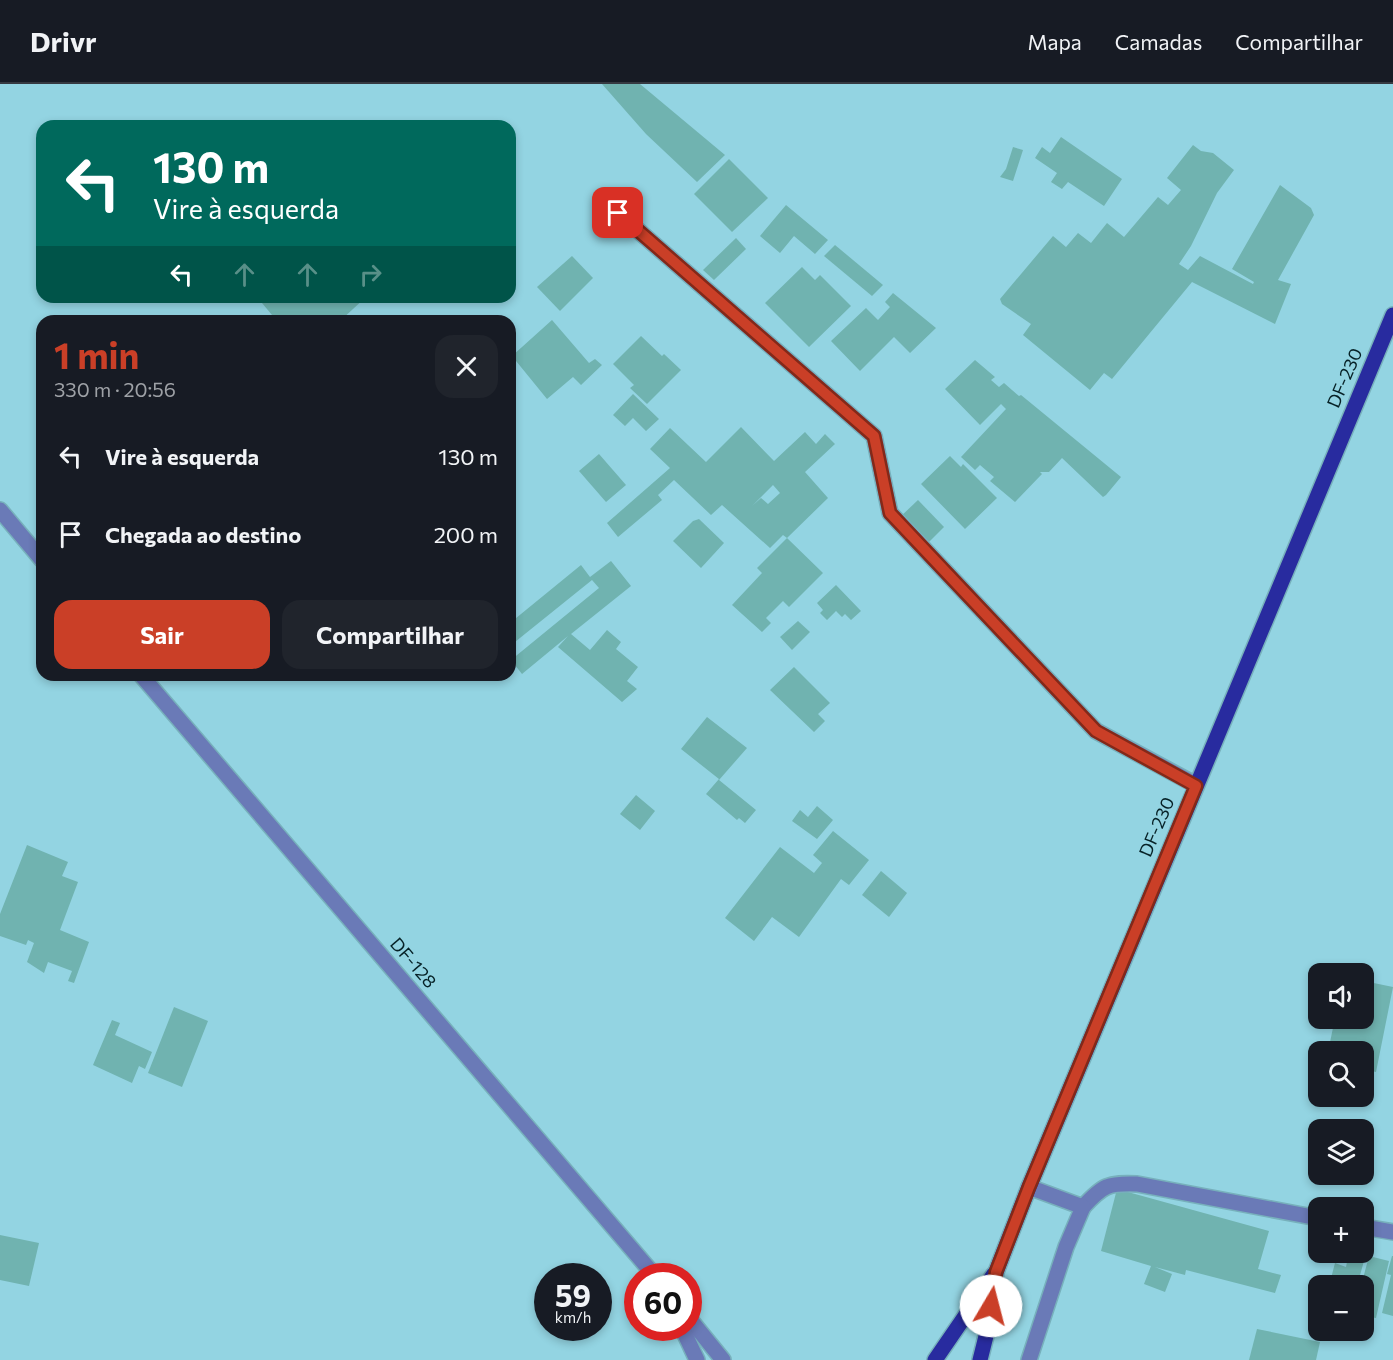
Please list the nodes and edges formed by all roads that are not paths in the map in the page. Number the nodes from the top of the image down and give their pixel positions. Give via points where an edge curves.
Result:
1 (618, 213) dead end
2 (1393, 315) edge
3 (0, 510) edge
4 (36, 553) edge
5 (146, 681) edge
6 (1196, 786) junction
7 (1029, 1187) junction
8 (1083, 1207) junction
9 (1308, 1216) edge
10 (1374, 1229) edge
11 (1393, 1232) edge
12 (644, 1263) edge
13 (996, 1272) junction
14 (702, 1334) edge
15 (688, 1341) edge
16 (697, 1360) edge
17 (723, 1360) edge
18 (935, 1360) edge
19 (980, 1360) edge
20 (1029, 1360) edge

1 - 6 street via 874,436 890,513 1096,731
2 - 6 main road, DF-230 / DF-230
3 - 4 street
5 - 12 street, DF-128 / DF-128
6 - 7 main road, DF-230 / DF-230
7 - 8 street
7 - 13 main road, DF-230 / DF-230
8 - 9 street via 1100,1188 1114,1183
8 - 20 street
10 - 11 street
13 - 18 main road, DF-230
13 - 19 main road, DF-230 / DF-230
14 - 17 street
15 - 16 street

